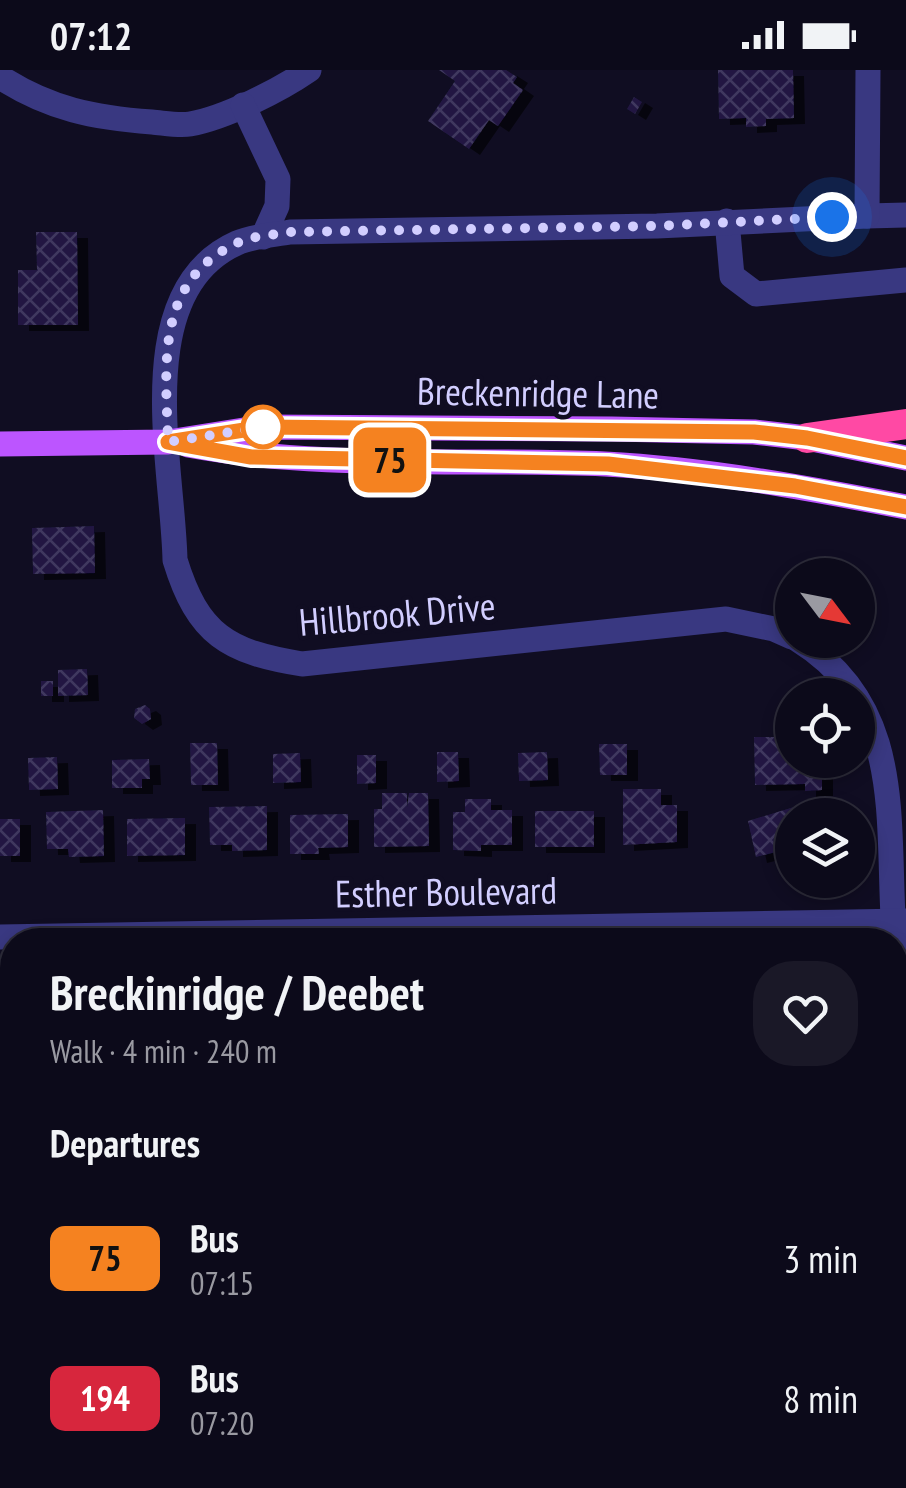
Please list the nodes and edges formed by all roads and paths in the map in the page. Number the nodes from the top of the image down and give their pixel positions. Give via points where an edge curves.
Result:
1 (309, 70) edge
2 (868, 70) edge
3 (0, 77) edge
4 (243, 105) junction
5 (867, 216) junction
6 (906, 216) edge
7 (727, 220) junction
8 (263, 238) junction
9 (906, 280) edge
10 (906, 424) edge
11 (807, 438) junction
12 (168, 442) junction
13 (0, 444) edge
14 (906, 458) edge
15 (906, 507) edge
16 (775, 629) edge
17 (825, 658) edge
18 (897, 928) edge

1 - 4 street
2 - 5 street
3 - 4 street via 36,98 101,119 190,124
4 - 8 street via 278,179 277,206
5 - 6 street, Hillbrook Drive
5 - 7 street, Hillbrook Drive
7 - 8 street, Hillbrook Drive
7 - 9 street via 732,276 756,294
8 - 12 street, Hillbrook Drive via 212,258 190,280 174,312 165,349
10 - 11 highway
11 - 12 main road, Breckenridge Lane via 263,427
11 - 14 main road, Breckenridge Lane
12 - 13 main road, Breckenridge Lane
12 - 15 main road, Breckenridge Lane via 251,457 608,464
12 - 16 street, Hillbrook Drive via 184,591 212,630 257,656 302,664 726,619
17 - 18 street, Hillbrook Drive via 873,713 888,757

